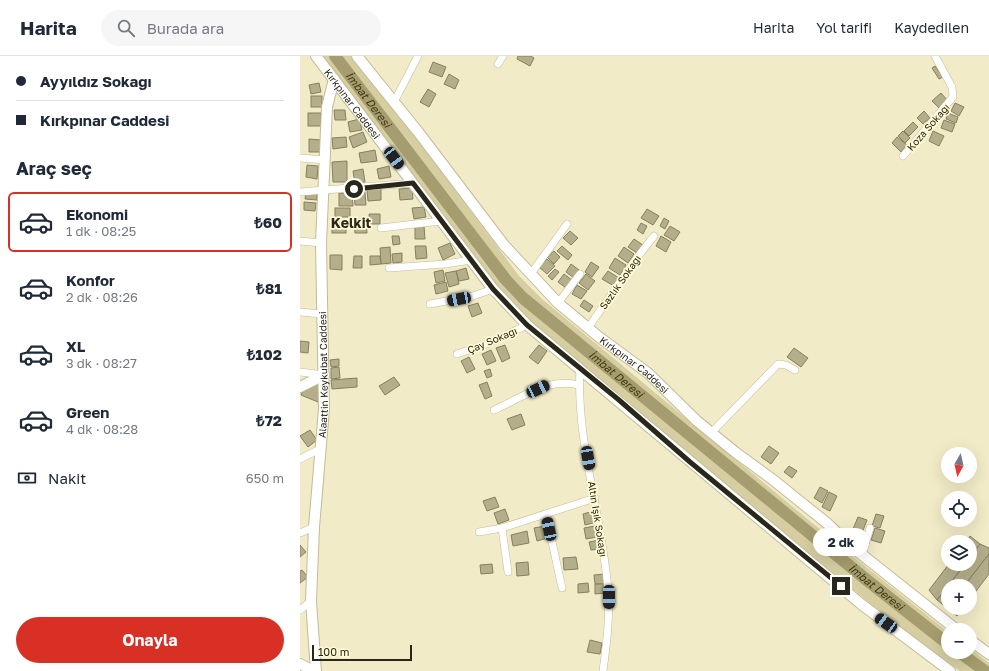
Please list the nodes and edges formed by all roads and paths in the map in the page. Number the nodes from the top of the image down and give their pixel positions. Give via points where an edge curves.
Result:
1 (316, 56) edge
2 (357, 56) edge
3 (418, 56) edge
4 (503, 56) edge
5 (935, 56) edge
6 (498, 64) dead end
7 (334, 79) junction
8 (394, 102) junction
9 (903, 156) dead end
10 (300, 158) edge
11 (325, 160) junction
12 (413, 183) junction
13 (300, 192) edge
14 (324, 192) junction
15 (441, 221) junction
16 (567, 224) dead end
17 (381, 228) dead end
18 (654, 236) dead end
19 (300, 241) edge
20 (321, 243) junction
21 (471, 260) junction
22 (390, 268) dead end
23 (580, 274) dead end
24 (530, 275) junction
25 (493, 289) junction
26 (558, 303) junction
27 (430, 304) dead end
28 (300, 312) edge
29 (322, 314) junction
30 (527, 325) junction
31 (588, 328) junction
32 (457, 354) dead end
33 (580, 368) junction
34 (795, 370) dead end
35 (300, 372) edge
36 (324, 375) junction
37 (579, 385) junction
38 (300, 387) edge
39 (494, 410) dead end
40 (712, 432) junction
41 (320, 449) junction
42 (300, 459) edge
43 (595, 498) junction
44 (546, 514) junction
45 (314, 527) junction
46 (502, 528) junction
47 (870, 528) dead end
48 (479, 532) dead end
49 (300, 533) edge
50 (862, 555) junction
51 (508, 572) dead end
52 (562, 588) dead end
53 (311, 601) junction
54 (300, 610) edge
55 (948, 623) edge
56 (977, 645) edge
57 (989, 654) edge
58 (300, 664) edge
59 (315, 671) edge
60 (603, 671) edge
61 (950, 671) edge

1 - 7 street, Kırkpınar Caddesi
2 - 8 street, Kırkpınar Caddesi
3 - 8 street
4 - 6 street
5 - 9 street, Koza Sokağı via 952,87 953,97
7 - 11 street, Alaattin Keykubat Caddesi via 327,100
7 - 12 street, Kırkpınar Caddesi
8 - 24 street, Kırkpınar Caddesi
10 - 11 street
11 - 14 street, Alaattin Keykubat Caddesi
12 - 14 street
12 - 15 street, Kırkpınar Caddesi
13 - 14 street
14 - 20 street, Alaattin Keykubat Caddesi
15 - 17 street
15 - 21 street, Kırkpınar Caddesi
16 - 24 street
18 - 31 street, Sazlık Sokağı
19 - 20 street
20 - 29 street, Alaattin Keykubat Caddesi
21 - 22 street
21 - 25 street, Kırkpınar Caddesi
23 - 26 street
24 - 26 street, Kırkpınar Caddesi
25 - 27 street via 474,296
25 - 30 street, Kırkpınar Caddesi
26 - 31 street, Kırkpınar Caddesi
28 - 29 street
29 - 36 street, Alaattin Keykubat Caddesi
30 - 32 street, Çay Sokağı via 489,343
30 - 33 street, Kırkpınar Caddesi
31 - 40 street, Kırkpınar Caddesi via 648,373
33 - 37 street, Altın Işık Sokağı
33 - 61 street, Kırkpınar Caddesi via 861,604
34 - 40 street via 778,364
35 - 36 street
36 - 38 street
36 - 41 street, Alaattin Keykubat Caddesi
37 - 39 street via 553,383
37 - 43 street, Altın Işık Sokağı
40 - 50 street, Kırkpınar Caddesi via 806,506
41 - 42 street
41 - 45 street, Alaattin Keykubat Caddesi
43 - 44 street
43 - 60 street, Altın Işık Sokağı via 609,597
44 - 46 street
44 - 52 street
45 - 49 street
45 - 53 street, Alaattin Keykubat Caddesi
46 - 48 street
46 - 51 street
47 - 50 street
50 - 55 street, Kırkpınar Caddesi
53 - 54 street
53 - 59 street, Alaattin Keykubat Caddesi
56 - 57 street
58 - 59 street

